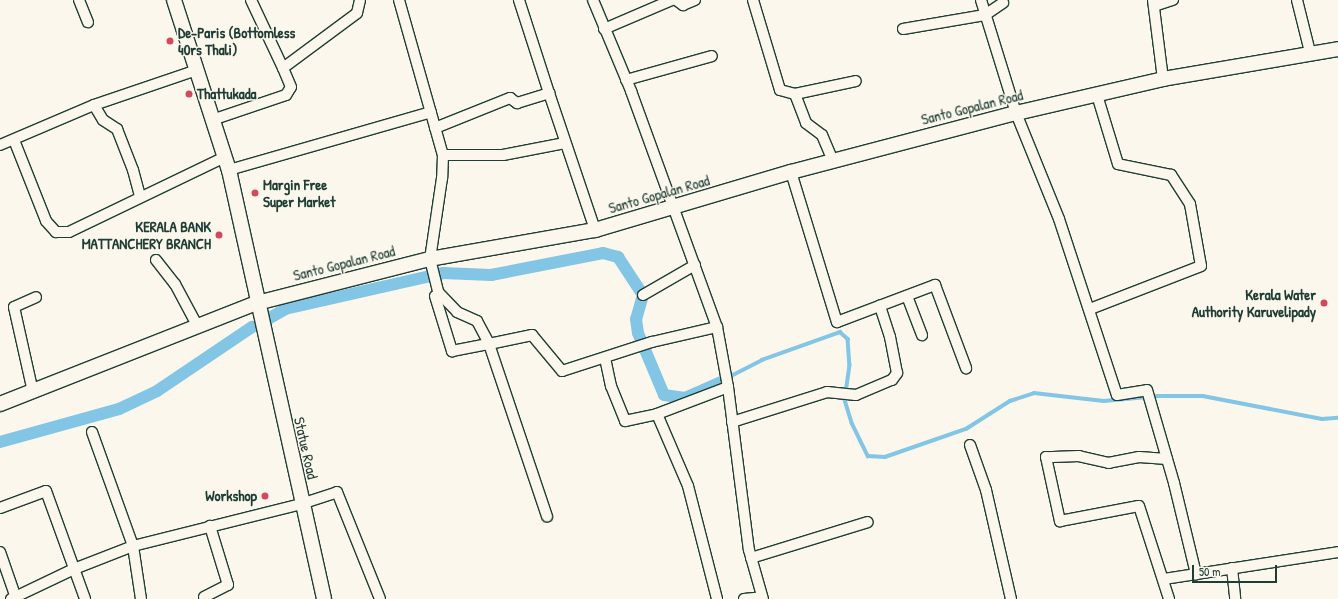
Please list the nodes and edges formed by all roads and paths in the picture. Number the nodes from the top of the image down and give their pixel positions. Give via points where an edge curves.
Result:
1 (79, 0) edge
2 (174, 0) edge
3 (251, 0) edge
4 (360, 0) edge
5 (399, 0) edge
6 (519, 0) edge
7 (593, 0) edge
8 (672, 0) edge
9 (676, 0) edge
10 (696, 0) edge
11 (753, 0) edge
12 (981, 0) edge
13 (1173, 0) edge
14 (1297, 0) edge
15 (1003, 3) dead end
16 (1153, 3) edge
17 (986, 14) junction
18 (88, 22) dead end
19 (604, 29) junction
20 (903, 29) dead end
21 (1338, 49) edge
22 (1310, 52) junction
23 (712, 56) dead end
24 (283, 68) junction
25 (197, 70) junction
26 (1163, 79) junction
27 (626, 80) junction
28 (856, 81) dead end
29 (549, 93) junction
30 (795, 94) junction
31 (1097, 95) junction
32 (94, 105) junction
33 (431, 112) junction
34 (1016, 113) junction
35 (212, 120) junction
36 (435, 128) junction
37 (14, 140) junction
38 (566, 143) junction
39 (0, 145) edge
40 (443, 155) junction
41 (832, 161) junction
42 (227, 163) junction
43 (791, 172) junction
44 (140, 197) junction
45 (674, 207) junction
46 (595, 230) junction
47 (156, 260) dead end
48 (431, 264) junction
49 (695, 265) junction
50 (643, 295) dead end
51 (435, 296) dead end
52 (907, 296) junction
53 (36, 297) dead end
54 (257, 303) junction
55 (880, 306) junction
56 (1090, 308) junction
57 (198, 327) junction
58 (717, 327) junction
59 (922, 335) dead end
60 (489, 344) junction
61 (605, 358) junction
62 (966, 368) dead end
63 (728, 387) junction
64 (33, 392) junction
65 (0, 404) edge
66 (657, 414) junction
67 (732, 422) junction
68 (92, 432) dead end
69 (970, 445) dead end
70 (1167, 459) junction
71 (301, 504) junction
72 (0, 508) edge
73 (547, 516) dead end
74 (868, 522) dead end
75 (210, 526) junction
76 (133, 546) junction
77 (0, 552) edge
78 (1338, 552) edge
79 (751, 558) junction
80 (1232, 568) junction
81 (74, 569) junction
82 (1196, 574) junction
83 (1164, 579) junction
84 (204, 597) dead end
85 (14, 598) edge
86 (762, 598) edge
87 (85, 599) edge
88 (142, 599) edge
89 (324, 599) edge
90 (380, 599) edge
91 (717, 599) edge
92 (744, 599) edge
93 (1011, 599) edge
94 (1169, 599) edge
95 (1235, 599) edge

1 - 18 street
2 - 25 main road, Statue Road
3 - 24 street
4 - 24 street via 357,13
5 - 33 street
6 - 29 street
7 - 19 street
8 - 19 street
9 - 10 street via 683,5
11 - 30 street via 780,90
12 - 17 street
13 - 16 street
14 - 22 street
15 - 17 street
16 - 26 street
17 - 20 street
17 - 34 street
19 - 27 street
21 - 22 main road, Santo Gopalan Road
22 - 26 main road, Santo Gopalan Road
23 - 27 street
24 - 35 street via 291,87 286,95
25 - 32 street
25 - 35 main road, Statue Road
26 - 31 main road, Santo Gopalan Road
27 - 45 street
28 - 30 street
29 - 36 street via 517,103 510,98
29 - 38 street
30 - 41 street via 806,123 822,135
31 - 34 main road, Santo Gopalan Road
31 - 56 street via 1118,164 1171,175 1190,204 1201,266
32 - 37 street
32 - 44 street via 103,120 117,129 133,170
33 - 36 street
33 - 42 street
34 - 41 main road, Santo Gopalan Road
34 - 56 street via 1059,219
35 - 42 main road, Statue Road
36 - 40 street
37 - 39 street
37 - 44 street via 46,221 56,232 69,232
38 - 40 street via 503,155
38 - 46 street
40 - 48 street
41 - 43 main road, Santo Gopalan Road
42 - 44 street
42 - 54 main road, Statue Road
43 - 45 main road, Santo Gopalan Road
43 - 55 street via 837,322
45 - 46 main road, Santo Gopalan Road
45 - 49 street
46 - 48 main road, Santo Gopalan Road
47 - 57 street via 175,284
48 - 54 main road, Santo Gopalan Road
48 - 60 street via 438,292 457,312 477,321
49 - 50 street
49 - 58 street
51 - 60 street via 452,351
52 - 55 street
52 - 59 street
52 - 62 street via 935,285
53 - 64 street via 14,307
54 - 57 main road, Santo Gopalan Road
54 - 71 main road, Statue Road
55 - 67 street via 890,337 897,373 892,380 852,394 827,392
56 - 70 street via 1117,395 1147,390
57 - 64 main road, Santo Gopalan Road
58 - 61 street via 652,342
58 - 63 street
60 - 61 street via 532,335 562,371
60 - 73 street
61 - 66 street via 611,386 625,421
63 - 66 street
63 - 67 street
64 - 65 main road, Santo Gopalan Road
66 - 91 street via 688,486
67 - 79 street
68 - 76 street
69 - 93 street via 986,490
70 - 82 street
70 - 83 street via 1139,457 1109,463 1079,456 1046,457 1060,521 1139,506
71 - 75 street
71 - 89 main road, Statue Road
71 - 90 street via 338,492
72 - 81 street via 46,491
74 - 79 street
75 - 76 street
75 - 84 street via 228,585
76 - 81 street
76 - 88 street
77 - 85 street
78 - 80 street
79 - 86 street
80 - 82 street
80 - 95 street
81 - 85 street
81 - 87 street
82 - 83 street
83 - 94 street
86 - 92 street

